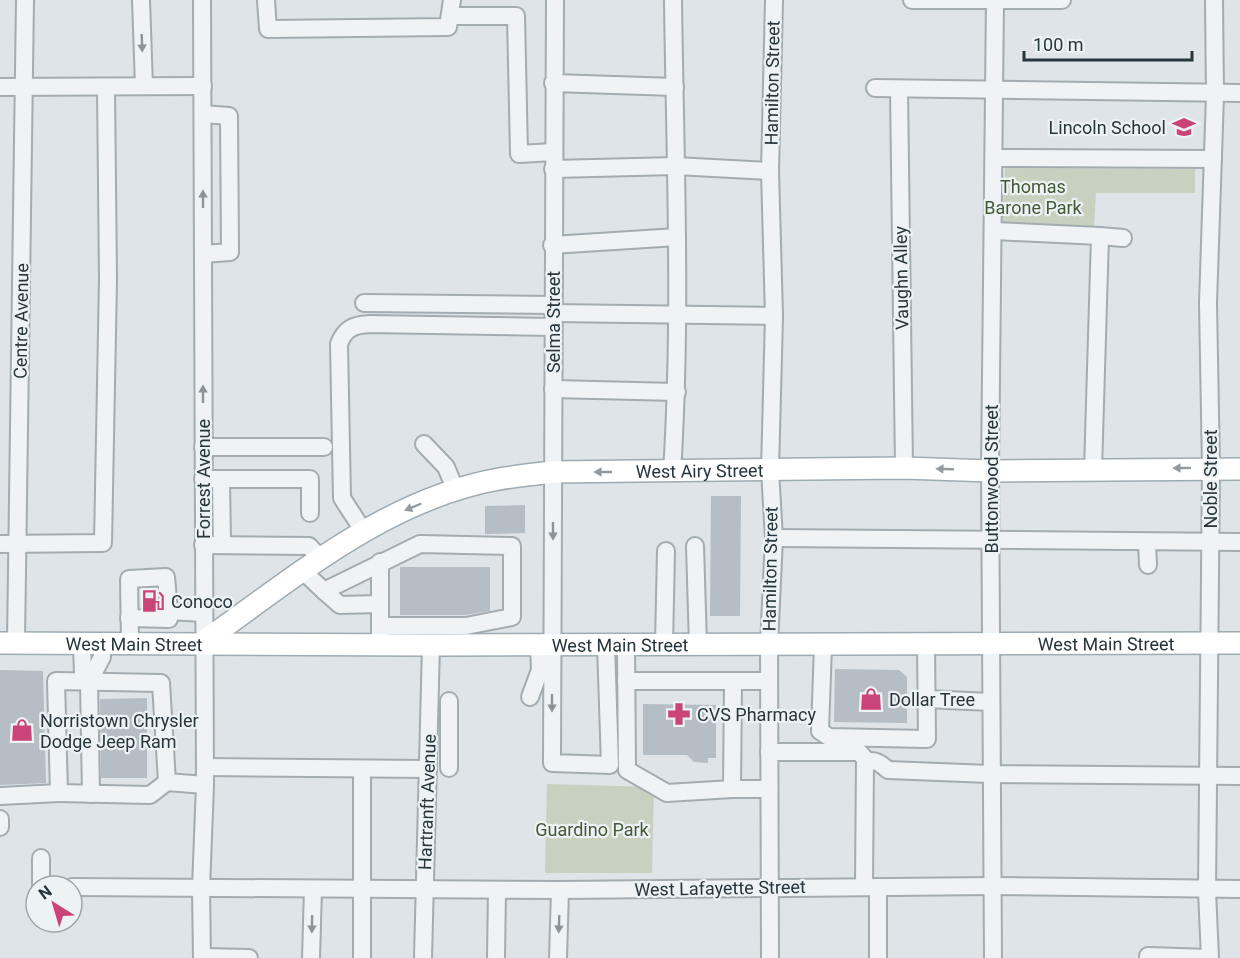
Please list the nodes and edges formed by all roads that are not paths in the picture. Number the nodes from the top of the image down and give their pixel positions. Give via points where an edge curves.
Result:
1 (25, 0) edge
2 (141, 0) edge
3 (202, 0) edge
4 (266, 0) edge
5 (555, 0) edge
6 (673, 0) edge
7 (774, 0) edge
8 (912, 0) edge
9 (1062, 0) edge
10 (1214, 0) edge
11 (995, 1) edge
12 (451, 8) edge
13 (553, 83) junction
14 (144, 86) junction
15 (203, 86) junction
16 (0, 87) edge
17 (24, 87) junction
18 (106, 87) junction
19 (675, 87) junction
20 (875, 88) dead end
21 (899, 89) junction
22 (995, 91) junction
23 (1240, 93) edge
24 (1215, 95) junction
25 (203, 114) junction
26 (994, 158) junction
27 (1213, 159) junction
28 (553, 161) junction
29 (676, 166) junction
30 (770, 171) junction
31 (994, 231) junction
32 (1100, 236) junction
33 (677, 237) junction
34 (1123, 238) dead end
35 (552, 245) junction
36 (203, 254) junction
37 (364, 303) dead end
38 (553, 315) junction
39 (677, 315) junction
40 (774, 316) junction
41 (553, 389) junction
42 (677, 392) junction
43 (424, 444) dead end
44 (203, 447) junction
45 (324, 447) dead end
46 (904, 468) junction
47 (1211, 468) junction
48 (1240, 469) edge
49 (770, 470) junction
50 (1093, 470) junction
51 (990, 471) junction
52 (553, 472) junction
53 (672, 472) junction
54 (203, 479) junction
55 (221, 479) junction
56 (456, 491) junction
57 (310, 513) dead end
58 (363, 532) junction
59 (774, 538) junction
60 (992, 541) junction
61 (1147, 542) junction
62 (1210, 542) junction
63 (1240, 542) edge
64 (0, 544) edge
65 (222, 544) junction
66 (18, 545) junction
67 (203, 545) junction
68 (695, 546) dead end
69 (666, 551) dead end
70 (321, 559) junction
71 (380, 562) junction
72 (1148, 565) dead end
73 (303, 571) junction
74 (324, 591) junction
75 (379, 604) junction
76 (203, 613) junction
77 (169, 615) junction
78 (129, 618) junction
79 (380, 635) junction
80 (130, 642) junction
81 (170, 642) junction
82 (203, 642) junction
83 (8, 643) edge
84 (92, 643) junction
85 (1240, 643) edge
86 (1210, 644) junction
87 (431, 645) junction
88 (545, 645) junction
89 (616, 645) junction
90 (664, 645) junction
91 (698, 645) junction
92 (769, 645) junction
93 (822, 645) junction
94 (926, 645) junction
95 (990, 645) junction
96 (626, 681) junction
97 (769, 681) junction
98 (89, 682) junction
99 (733, 682) junction
100 (530, 697) dead end
101 (926, 699) junction
102 (449, 701) dead end
103 (990, 702) junction
104 (449, 722) junction
105 (429, 723) junction
106 (769, 752) junction
107 (865, 762) junction
108 (205, 767) junction
109 (449, 768) dead end
110 (428, 769) junction
111 (990, 774) junction
112 (1207, 775) junction
113 (1240, 776) edge
114 (362, 778) dead end
115 (167, 782) junction
116 (205, 784) junction
117 (732, 789) junction
118 (769, 789) junction
119 (59, 793) junction
120 (91, 794) junction
121 (0, 796) edge
122 (0, 819) edge
123 (0, 827) edge
124 (41, 858) dead end
125 (41, 874) edge
126 (871, 886) junction
127 (993, 886) junction
128 (84, 887) edge
129 (769, 887) junction
130 (201, 888) junction
131 (313, 889) junction
132 (363, 889) junction
133 (424, 889) junction
134 (1240, 889) edge
135 (497, 890) junction
136 (560, 890) junction
137 (1207, 891) junction
138 (1148, 956) dead end
139 (202, 957) edge
140 (1174, 957) edge
141 (249, 958) edge
142 (311, 958) edge
143 (362, 958) edge
144 (423, 958) edge
145 (496, 958) edge
146 (558, 958) edge
147 (770, 958) edge
148 (878, 958) edge
149 (993, 958) edge
150 (1210, 958) edge

1 - 17 street, Centre Avenue
2 -> 14 street
3 - 15 street, Forrest Avenue
4 - 12 street via 268,29 448,27
5 - 13 street, Selma Street
6 - 19 street
7 - 30 street, Hamilton Street
8 - 11 street
9 - 11 street
10 - 24 street, Noble Street
11 - 22 street, Buttonwood Street
12 - 28 street via 516,16 519,154
13 - 19 street
13 - 28 street, Selma Street
14 - 15 street
14 - 18 street
15 - 25 street, Forrest Avenue
16 - 17 street
17 - 18 street
17 - 66 street, Centre Avenue
18 - 66 street via 108,279 103,543
19 - 29 street
20 - 21 street
21 - 22 street
21 - 46 street, Vaughn Alley
22 - 24 street
22 - 26 street, Buttonwood Street
23 - 24 street
24 - 27 street, Noble Street
36 -> 25 street, Forrest Avenue
25 - 36 street via 229,116 230,252
26 - 27 street
26 - 31 street, Buttonwood Street
27 - 47 street, Noble Street via 1208,303
28 - 29 street
28 - 35 street, Selma Street
29 - 30 street
29 - 33 street
30 - 40 street, Hamilton Street
31 - 32 street
31 - 51 street, Buttonwood Street
32 - 34 street
32 - 50 street
33 - 35 street
33 - 39 street
35 - 38 street, Selma Street
44 -> 36 street, Forrest Avenue
37 - 38 street
38 - 39 street
38 - 41 street, Selma Street
38 - 58 street via 357,325 342,335 342,492 348,510
39 - 40 street
39 - 42 street
40 - 49 street, Hamilton Street
41 - 42 street
41 - 52 street, Selma Street
42 - 53 street
43 - 56 street via 446,467
44 - 45 street
44 - 54 street, Forrest Avenue
46 - 49 main road, West Airy Street
51 -> 46 main road, West Airy Street
47 - 48 main road, West Airy Street
47 -> 50 main road, West Airy Street
47 - 62 street, Noble Street
49 - 53 main road, West Airy Street
49 - 59 street, Hamilton Street
50 - 51 main road, West Airy Street
51 - 60 street, Buttonwood Street
53 -> 52 main road, West Airy Street
52 - 56 main road, West Airy Street via 497,479
52 -> 88 street, Selma Street
54 - 55 street
54 - 67 street, Forrest Avenue
55 - 57 street via 310,479
55 - 65 street
56 -> 58 main road, West Airy Street via 411,507
58 - 70 main road, West Airy Street
59 - 60 street
59 - 92 street, Hamilton Street
60 - 61 street
60 - 95 street, Buttonwood Street
61 - 62 street
61 - 72 street
62 - 63 street
62 - 86 street, Noble Street
64 - 66 street
65 - 67 street
65 - 70 street via 309,546
66 - 83 street, Centre Avenue
67 - 76 street, Forrest Avenue
68 - 91 street
69 - 90 street
70 - 73 main road, West Airy Street
71 - 74 street
71 - 75 street
71 - 79 street via 420,544 512,546 512,617
73 - 74 street
73 - 82 main road, West Airy Street
74 - 75 street via 340,605
75 - 79 street
76 - 77 street
76 - 82 street, Forrest Avenue
77 - 78 street
77 - 78 street via 166,577 129,579
77 - 81 street
78 - 80 street
79 - 82 main road, West Main Street
79 - 87 main road, West Main Street
80 - 81 main road, West Main Street
80 - 84 main road, West Main Street
81 - 82 main road, West Main Street
82 - 108 street, Forrest Avenue
83 - 84 main road, West Main Street
84 - 98 street via 83,675
85 - 86 main road, West Main Street
86 - 95 main road, West Main Street
86 - 112 street, Noble Street
87 - 88 main road, West Main Street
87 - 105 street, Hartranft Avenue
88 - 89 main road, West Main Street
88 -> 89 street via 552,764 610,765
88 - 100 street
89 - 90 main road, West Main Street
89 - 96 street
90 - 91 main road, West Main Street
91 - 92 main road, West Main Street
92 - 93 main road, West Main Street
92 - 97 street, Hamilton Street
93 - 94 main road, West Main Street
93 - 101 street via 820,731 829,737 927,739
94 - 95 main road, West Main Street
94 - 101 street
95 - 103 street, Buttonwood Street
96 - 99 street
96 - 117 street via 627,770 667,793
97 - 99 street
97 - 106 street, Hamilton Street
98 - 115 street via 161,683
98 - 119 street via 56,681
98 - 120 street
99 - 117 street
101 - 103 street
102 - 104 street
103 - 111 street, Buttonwood Street
104 - 105 street
104 - 109 street
105 - 110 street, Hartranft Avenue
106 - 107 street via 844,750 859,752
106 - 118 street, Hamilton Street
107 - 111 street via 881,763 888,770
107 - 126 street
108 - 110 street
108 - 116 street, Forrest Avenue
110 - 133 street, Hartranft Avenue
111 - 112 street
111 - 127 street, Buttonwood Street
112 - 113 street
112 - 137 street, Noble Street
114 - 132 street
115 - 116 street
115 - 120 street via 150,795
116 - 130 street, Forrest Avenue
117 - 118 street
118 - 129 street, Hamilton Street
119 - 120 street
119 - 121 street
122 - 123 street
124 - 125 street
126 - 127 street, West Lafayette Street
126 - 129 street, West Lafayette Street
126 - 148 street
127 - 137 street, West Lafayette Street
127 - 149 street, Buttonwood Street
128 - 130 street, West Lafayette Street
129 - 136 street, West Lafayette Street
129 - 147 street, Hamilton Street
130 - 131 street, West Lafayette Street
130 - 139 street, Forrest Avenue
131 - 132 street, West Lafayette Street
131 -> 142 street
132 - 133 street, West Lafayette Street
132 - 143 street
133 - 135 street, West Lafayette Street
133 - 144 street, Hartranft Avenue
134 - 137 street, West Lafayette Street
135 - 136 street, West Lafayette Street
135 - 145 street
136 -> 146 street
137 - 150 street, Noble Street
138 - 140 street
139 - 141 street
140 - 150 street

